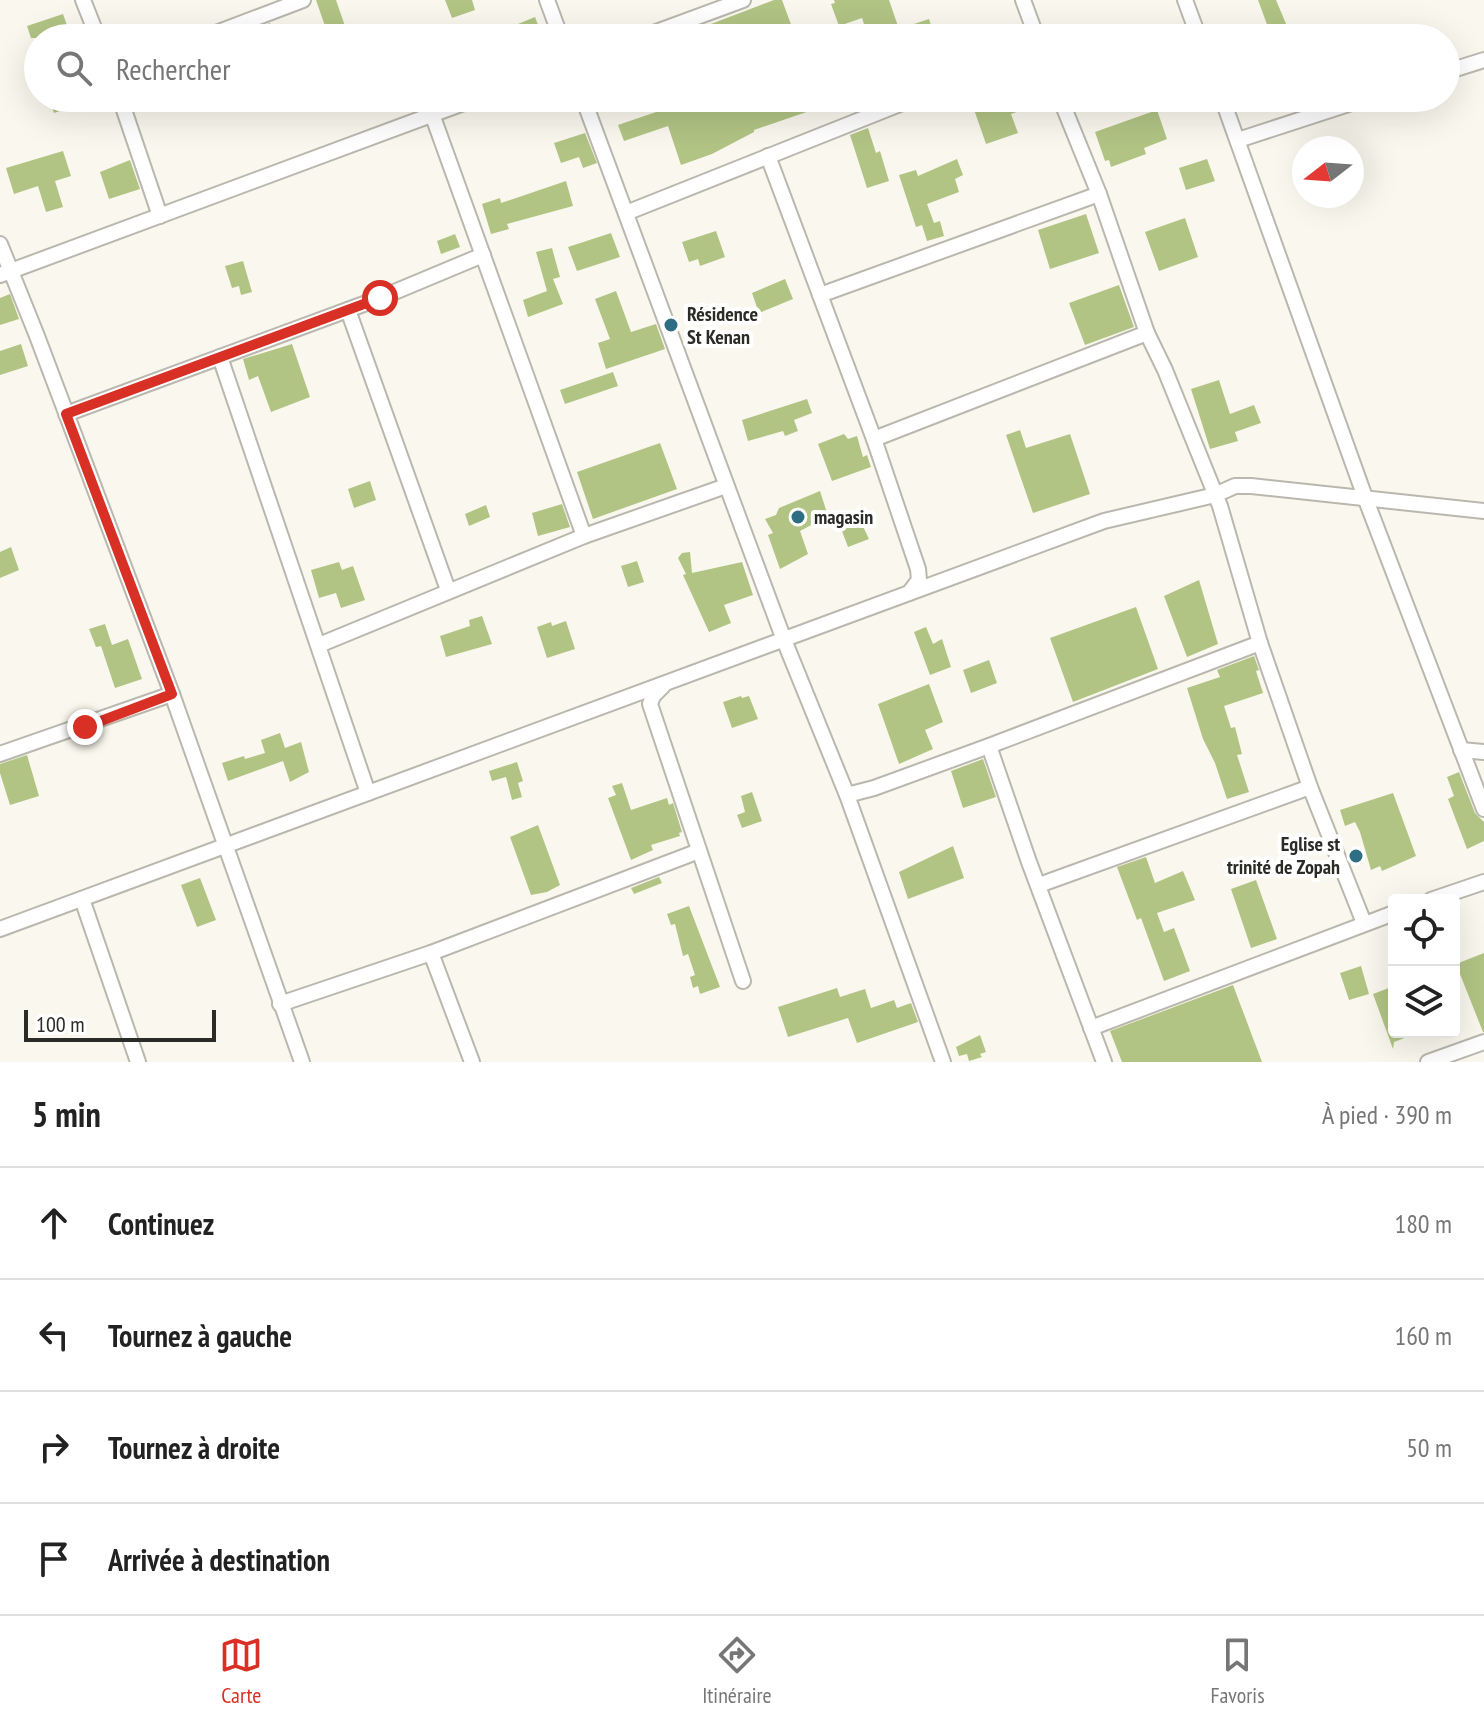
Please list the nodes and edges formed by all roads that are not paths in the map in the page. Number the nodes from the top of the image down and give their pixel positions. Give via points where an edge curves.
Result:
1 (83, 0) edge
2 (303, 0) edge
3 (547, 0) edge
4 (743, 0) edge
5 (1023, 0) edge
6 (1186, 0) edge
7 (710, 6) edge
8 (92, 24) edge
9 (240, 24) edge
10 (556, 24) edge
11 (671, 24) edge
12 (1032, 24) edge
13 (1194, 24) edge
14 (1484, 60) edge
15 (1460, 68) edge
16 (125, 112) edge
17 (438, 112) edge
18 (588, 112) edge
19 (880, 112) edge
20 (1066, 112) edge
21 (1227, 112) edge
22 (1324, 112) edge
23 (432, 114) junction
24 (1238, 140) junction
25 (768, 156) junction
26 (1099, 194) junction
27 (626, 213) junction
28 (160, 216) junction
29 (0, 244) edge
30 (483, 255) junction
31 (5, 273) edge
32 (820, 295) junction
33 (348, 310) junction
34 (1147, 333) junction
35 (220, 357) junction
36 (66, 414) junction
37 (874, 439) junction
38 (726, 486) junction
39 (1215, 495) junction
40 (1366, 500) junction
41 (1484, 511) edge
42 (584, 536) junction
43 (448, 590) junction
44 (909, 593) junction
45 (784, 640) junction
46 (1260, 643) junction
47 (319, 645) junction
48 (667, 683) junction
49 (172, 694) junction
50 (989, 746) junction
51 (1461, 750) junction
52 (1484, 752) edge
53 (0, 754) edge
54 (1310, 787) junction
55 (368, 793) junction
56 (847, 795) junction
57 (1484, 809) edge
58 (227, 846) junction
59 (699, 851) junction
60 (1484, 882) edge
61 (1039, 885) junction
62 (1449, 894) edge
63 (82, 899) junction
64 (1388, 915) edge
65 (1364, 923) junction
66 (0, 929) edge
67 (431, 953) junction
68 (743, 981) dead end
69 (280, 1004) junction
70 (1091, 1028) junction
71 (1484, 1042) edge
72 (137, 1062) edge
73 (302, 1062) edge
74 (472, 1062) edge
75 (943, 1062) edge
76 (1104, 1062) edge
77 (1428, 1062) edge

1 - 8 street
2 - 9 street
3 - 10 street
4 - 7 street
5 - 12 street
6 - 13 street
7 - 11 street
14 - 15 street
16 - 28 street
17 - 23 street
18 - 27 street
19 - 25 street
20 - 26 street
21 - 24 street
22 - 24 street
23 - 28 street
23 - 30 street
24 - 40 street
25 - 27 street
25 - 32 street
26 - 32 street
26 - 34 street
27 - 38 street
28 - 31 street
29 - 31 street
30 - 33 street
30 - 42 street
31 - 36 street
32 - 37 street
33 - 35 street
33 - 43 street
34 - 37 street
34 - 39 street
35 - 36 street
35 - 47 street
36 - 49 street
37 - 44 street via 918,569 919,580
38 - 42 street
38 - 45 street
39 - 40 street via 1251,486
39 - 44 street via 1104,521
39 - 46 street
40 - 41 street
40 - 51 street
42 - 43 street
43 - 47 street
44 - 45 street
45 - 48 street
45 - 56 street
46 - 50 street
46 - 54 street
47 - 55 street
48 - 55 street
48 - 59 street via 650,704
49 - 53 street
49 - 58 street
50 - 56 street
50 - 61 street
51 - 52 street
51 - 57 street
54 - 61 street
54 - 65 street
55 - 58 street
56 - 75 street
58 - 63 street
58 - 69 street
59 - 67 street
59 - 68 street
60 - 62 street
61 - 70 street
63 - 66 street
63 - 72 street
64 - 65 street
65 - 70 street
67 - 69 street
67 - 74 street
69 - 73 street
70 - 76 street
71 - 77 street

